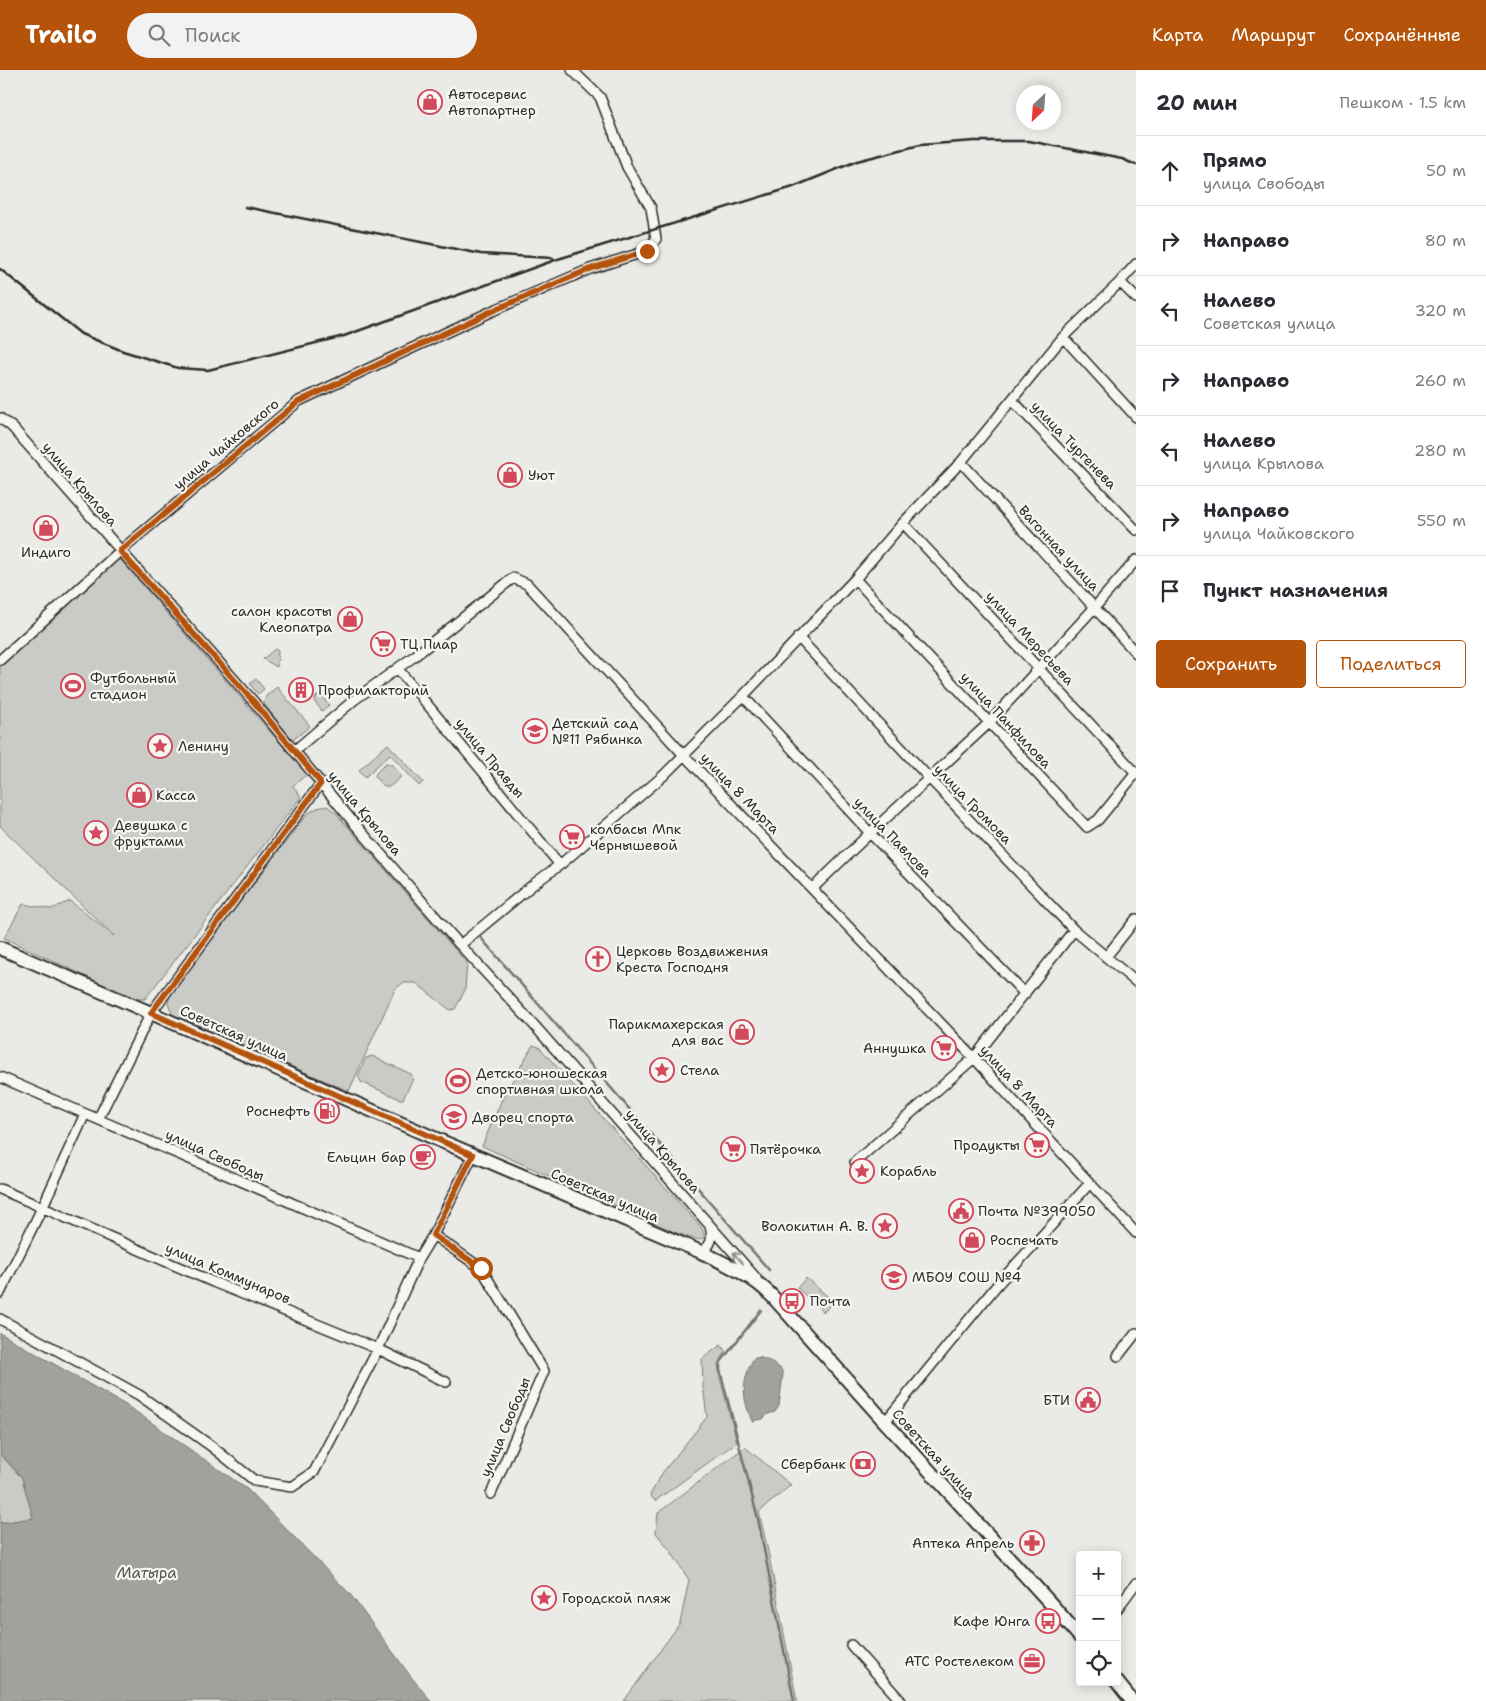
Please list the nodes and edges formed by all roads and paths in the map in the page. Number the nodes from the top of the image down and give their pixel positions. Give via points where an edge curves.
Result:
1 (572, 70) edge
2 (1136, 264) edge
3 (1120, 282) junction
4 (1136, 298) edge
5 (1063, 337) junction
6 (1012, 400) junction
7 (0, 418) edge
8 (1136, 418) edge
9 (961, 462) junction
10 (903, 522) junction
11 (1136, 530) edge
12 (120, 551) junction
13 (1136, 560) edge
14 (855, 579) junction
15 (1095, 607) junction
16 (798, 637) junction
17 (1136, 653) edge
18 (0, 660) edge
19 (1040, 668) junction
20 (398, 669) junction
21 (742, 696) junction
22 (989, 723) junction
23 (294, 751) junction
24 (684, 755) junction
25 (1136, 773) edge
26 (930, 779) junction
27 (321, 783) junction
28 (870, 833) junction
29 (560, 865) junction
30 (813, 888) junction
31 (1136, 919) edge
32 (1074, 930) junction
33 (460, 945) junction
34 (0, 948) edge
35 (1106, 957) junction
36 (1136, 982) edge
37 (1025, 994) junction
38 (151, 1013) junction
39 (974, 1058) junction
40 (0, 1077) edge
41 (85, 1114) junction
42 (98, 1119) junction
43 (473, 1155) junction
44 (855, 1162) dead end
45 (1090, 1183) junction
46 (0, 1189) edge
47 (42, 1208) junction
48 (710, 1226) junction
49 (1136, 1233) edge
50 (433, 1235) junction
51 (701, 1252) junction
52 (419, 1258) junction
53 (766, 1290) junction
54 (0, 1293) edge
55 (0, 1319) edge
56 (1136, 1333) edge
57 (378, 1349) junction
58 (1118, 1356) dead end
59 (446, 1382) dead end
60 (885, 1422) junction
61 (492, 1494) dead end
62 (1136, 1583) edge
63 (1121, 1604) edge
64 (1076, 1632) edge
65 (851, 1645) dead end
66 (1120, 1686) edge
67 (1130, 1700) edge
68 (901, 1701) edge

1 - 12 street, улица Чайковского via 600,97 628,167 651,208 656,239 647,251 590,269 501,307 298,402
2 - 3 street
3 - 4 street
3 - 5 street
5 - 6 street
5 - 8 street
6 - 9 street
6 - 11 street, улица Тургенева
7 - 12 street, улица Крылова via 12,427
9 - 10 street
9 - 15 street, Вагонная улица
10 - 14 street
10 - 19 street, улица Мересьева
12 - 18 street, улица Чайковского
12 - 23 street, улица Крылова
13 - 15 street
14 - 16 street
14 - 22 street, улица Панфилова
15 - 17 street, Вагонная улица
15 - 19 street
16 - 21 street
16 - 26 street, улица Громова
19 - 22 street
19 - 25 street, улица Мересьева
20 - 23 street, улица 8 Марта via 354,700
20 - 24 street, улица 8 Марта via 513,578 520,580 528,584
20 - 29 street, улица Правды
21 - 24 street
21 - 28 street, улица Павлова
22 - 25 street, улица Панфилова via 1087,827 1098,820
22 - 26 street
23 - 27 street, улица Крылова
24 - 29 street
24 - 30 street, улица 8 Марта
26 - 28 street
26 - 32 street, улица Громова
27 - 33 street, улица Крылова
27 - 38 street
28 - 30 street
28 - 37 street, улица Павлова
29 - 33 street
30 - 39 street, улица 8 Марта
31 - 35 street
32 - 35 street, улица Громова
32 - 37 street
33 - 48 street, улица Крылова via 541,1032
34 - 38 main road, Советская улица
35 - 36 street, улица Громова
37 - 39 street
38 - 42 street
38 - 43 main road, Советская улица
39 - 44 street
39 - 45 street, улица 8 Марта
40 - 41 street, улица Свободы
41 - 42 street, улица Свободы
41 - 47 street
42 - 52 street, улица Свободы
43 - 50 street
43 - 51 main road, Советская улица
45 - 49 street, улица 8 Марта
45 - 60 street via 998,1284
46 - 47 street, улица Коммунаров
47 - 54 street
47 - 57 street, улица Коммунаров
48 - 51 street via 712,1243
53 -> 48 street, улица Крылова
50 - 52 street
50 - 61 street, улица Свободы via 481,1268 544,1371
51 - 53 main road, Советская улица
52 - 57 street
53 - 60 main road, Советская улица
55 - 57 street via 139,1395 255,1480 292,1487 314,1472
56 - 58 street
57 - 59 street, улица Коммунаров
60 - 64 main road, Советская улица
62 - 63 street
65 - 68 street
66 - 67 main road

